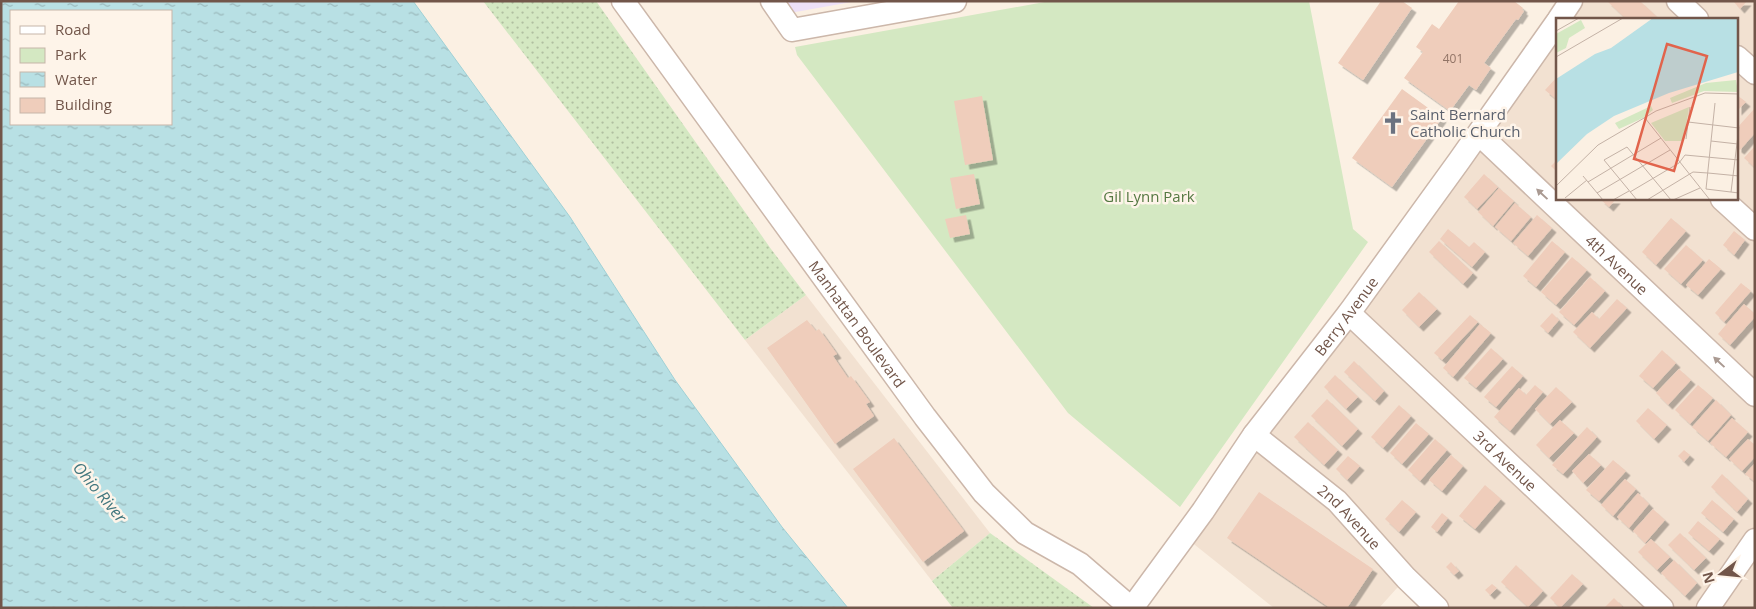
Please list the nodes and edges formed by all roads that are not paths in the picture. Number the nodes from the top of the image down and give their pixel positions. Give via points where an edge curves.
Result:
1 (623, 1) edge
2 (772, 1) edge
3 (955, 1) edge
4 (1571, 1) edge
5 (1678, 1) edge
6 (1562, 18) edge
7 (1696, 18) edge
8 (1556, 30) edge
9 (1738, 58) edge
10 (1755, 73) edge
11 (1478, 134) junction
12 (1723, 200) edge
13 (1755, 229) edge
14 (1349, 313) junction
15 (1755, 395) edge
16 (1254, 435) junction
17 (1755, 540) edge
18 (1132, 608) edge
19 (1437, 608) edge
20 (1662, 608) edge
21 (1708, 608) edge

1 - 18 street, Manhattan Boulevard via 984,493 1025,533 1080,564
2 - 3 street via 792,30
4 - 6 street, Berry Avenue
5 - 7 street
8 - 11 street, Berry Avenue
9 - 10 street
11 - 14 street, Berry Avenue
15 -> 11 street, 4th Avenue
12 - 13 street
14 - 16 street, Berry Avenue
14 - 20 street, 3rd Avenue
16 - 18 street, Berry Avenue
16 - 19 street, 2nd Avenue via 1337,501
17 - 21 street

